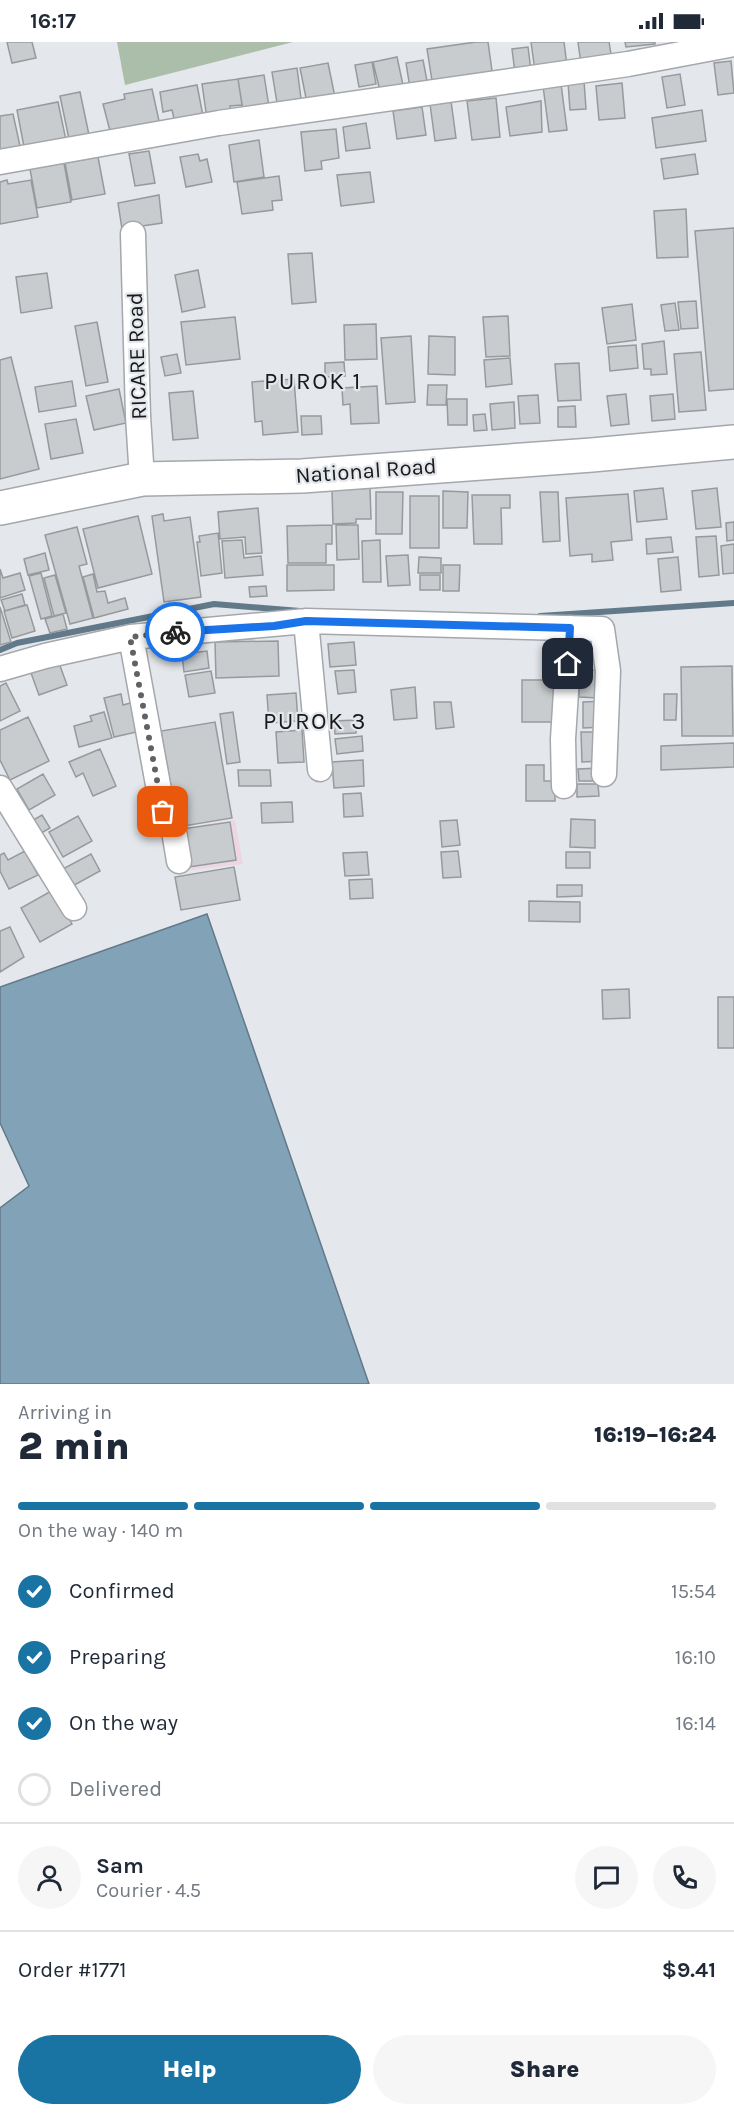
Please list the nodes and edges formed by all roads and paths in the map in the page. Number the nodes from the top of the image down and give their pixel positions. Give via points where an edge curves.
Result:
1 (734, 44) edge
2 (0, 162) edge
3 (133, 234) dead end
4 (734, 442) edge
5 (142, 478) junction
6 (0, 508) edge
7 (306, 621) junction
8 (570, 628) junction
9 (130, 637) junction
10 (0, 669) edge
11 (320, 769) dead end
12 (604, 774) dead end
13 (564, 786) dead end
14 (0, 788) edge
15 (178, 861) dead end
16 (74, 908) dead end

1 - 2 street via 628,64 219,123
3 - 5 street, RICARE Road
4 - 5 main road, National Road via 302,476
5 - 6 main road, National Road
7 - 8 street
7 - 9 street
7 - 11 street
8 - 12 street via 602,630 608,671
8 - 13 street
9 - 10 street via 45,645
9 - 15 street via 163,812 173,825
14 - 16 street

